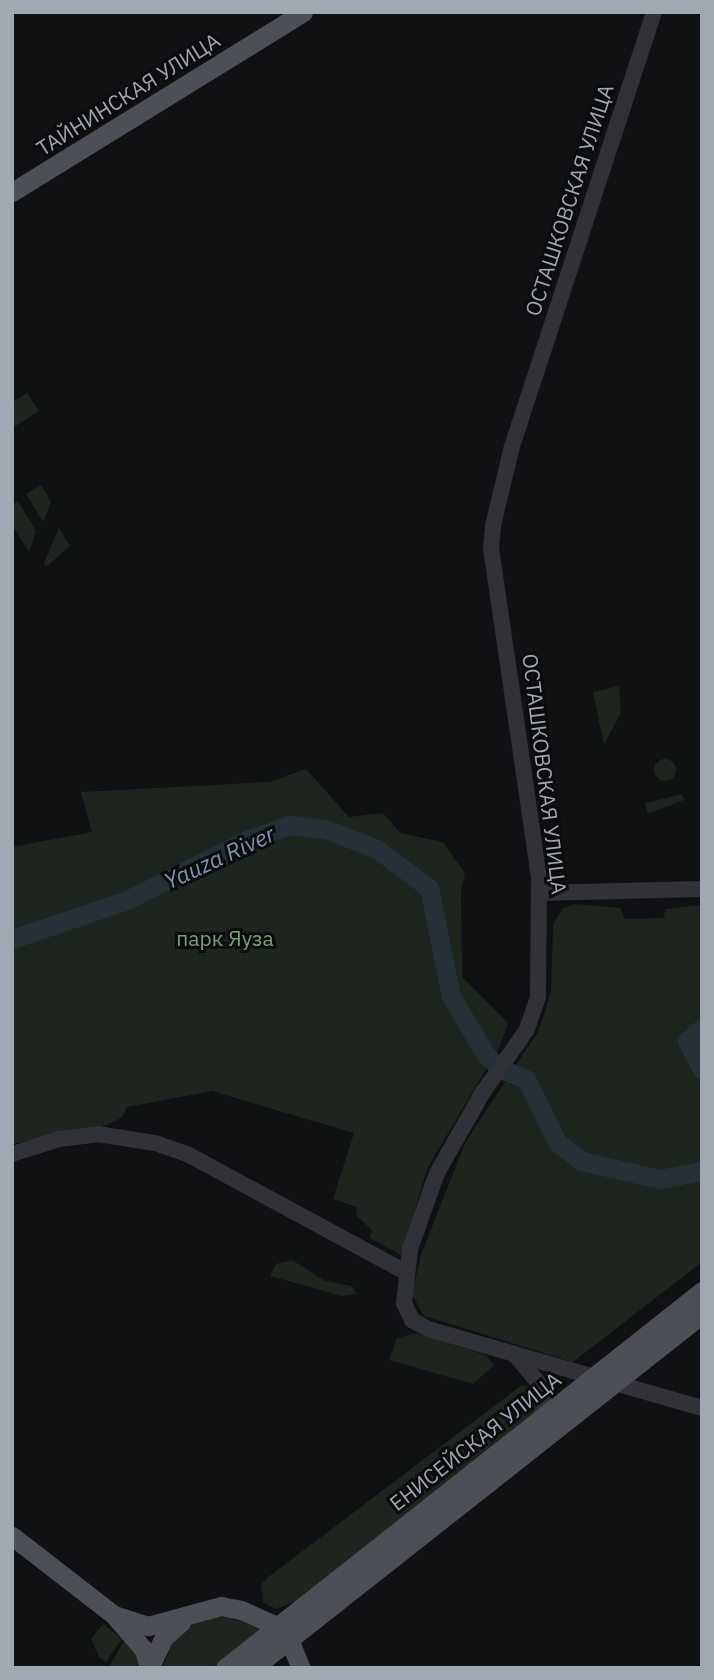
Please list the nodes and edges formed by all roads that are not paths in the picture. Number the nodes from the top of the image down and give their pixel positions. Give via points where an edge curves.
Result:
1 (303, 12) edge
2 (654, 12) edge
3 (12, 192) edge
4 (702, 890) edge
5 (539, 893) junction
6 (12, 1154) edge
7 (405, 1272) junction
8 (702, 1291) edge
9 (702, 1314) edge
10 (514, 1355) junction
11 (594, 1378) junction
12 (615, 1384) junction
13 (595, 1399) junction
14 (702, 1408) edge
15 (540, 1419) junction
16 (489, 1470) junction
17 (12, 1536) edge
18 (114, 1615) junction
19 (190, 1615) junction
20 (283, 1632) junction
21 (149, 1667) edge
22 (225, 1668) edge
23 (253, 1668) edge
24 (300, 1668) edge

1 - 3 main road, ТАЙНИНСКАЯ УЛИЦА
2 - 5 street, ОСТАШКОВСКАЯ УЛИЦА via 512,446 493,526 491,548
4 - 5 street
5 - 7 street, ОСТАШКОВСКАЯ УЛИЦА via 541,972 533,1016 437,1173
6 - 7 street via 59,1139 97,1134 155,1143 189,1155
7 - 10 street, ОСТАШКОВСКАЯ УЛИЦА via 404,1303 418,1324
8 - 11 main road, ЕНИСЕЙСКАЯ УЛИЦА
9 - 12 main road, ЕНИСЕЙСКАЯ УЛИЦА
10 - 11 street, ОСТАШКОВСКАЯ УЛИЦА
10 - 15 street via 542,1387 545,1407
11 - 12 street, ОСТАШКОВСКАЯ УЛИЦА
11 - 13 street via 599,1391
11 - 15 main road, ЕНИСЕЙСКАЯ УЛИЦА
12 - 13 main road, ЕНИСЕЙСКАЯ УЛИЦА
12 - 14 street, ОСТАШКОВСКАЯ УЛИЦА
13 - 16 main road, ЕНИСЕЙСКАЯ УЛИЦА
15 - 16 main road, ЕНИСЕЙСКАЯ УЛИЦА
16 - 20 main road, ЕНИСЕЙСКАЯ УЛИЦА
17 - 18 main road
18 - 19 main road via 148,1626
18 - 21 main road via 144,1650
19 - 20 main road via 220,1606 260,1616
19 - 21 main road via 164,1637
20 - 22 main road
20 - 23 main road
20 - 24 main road

